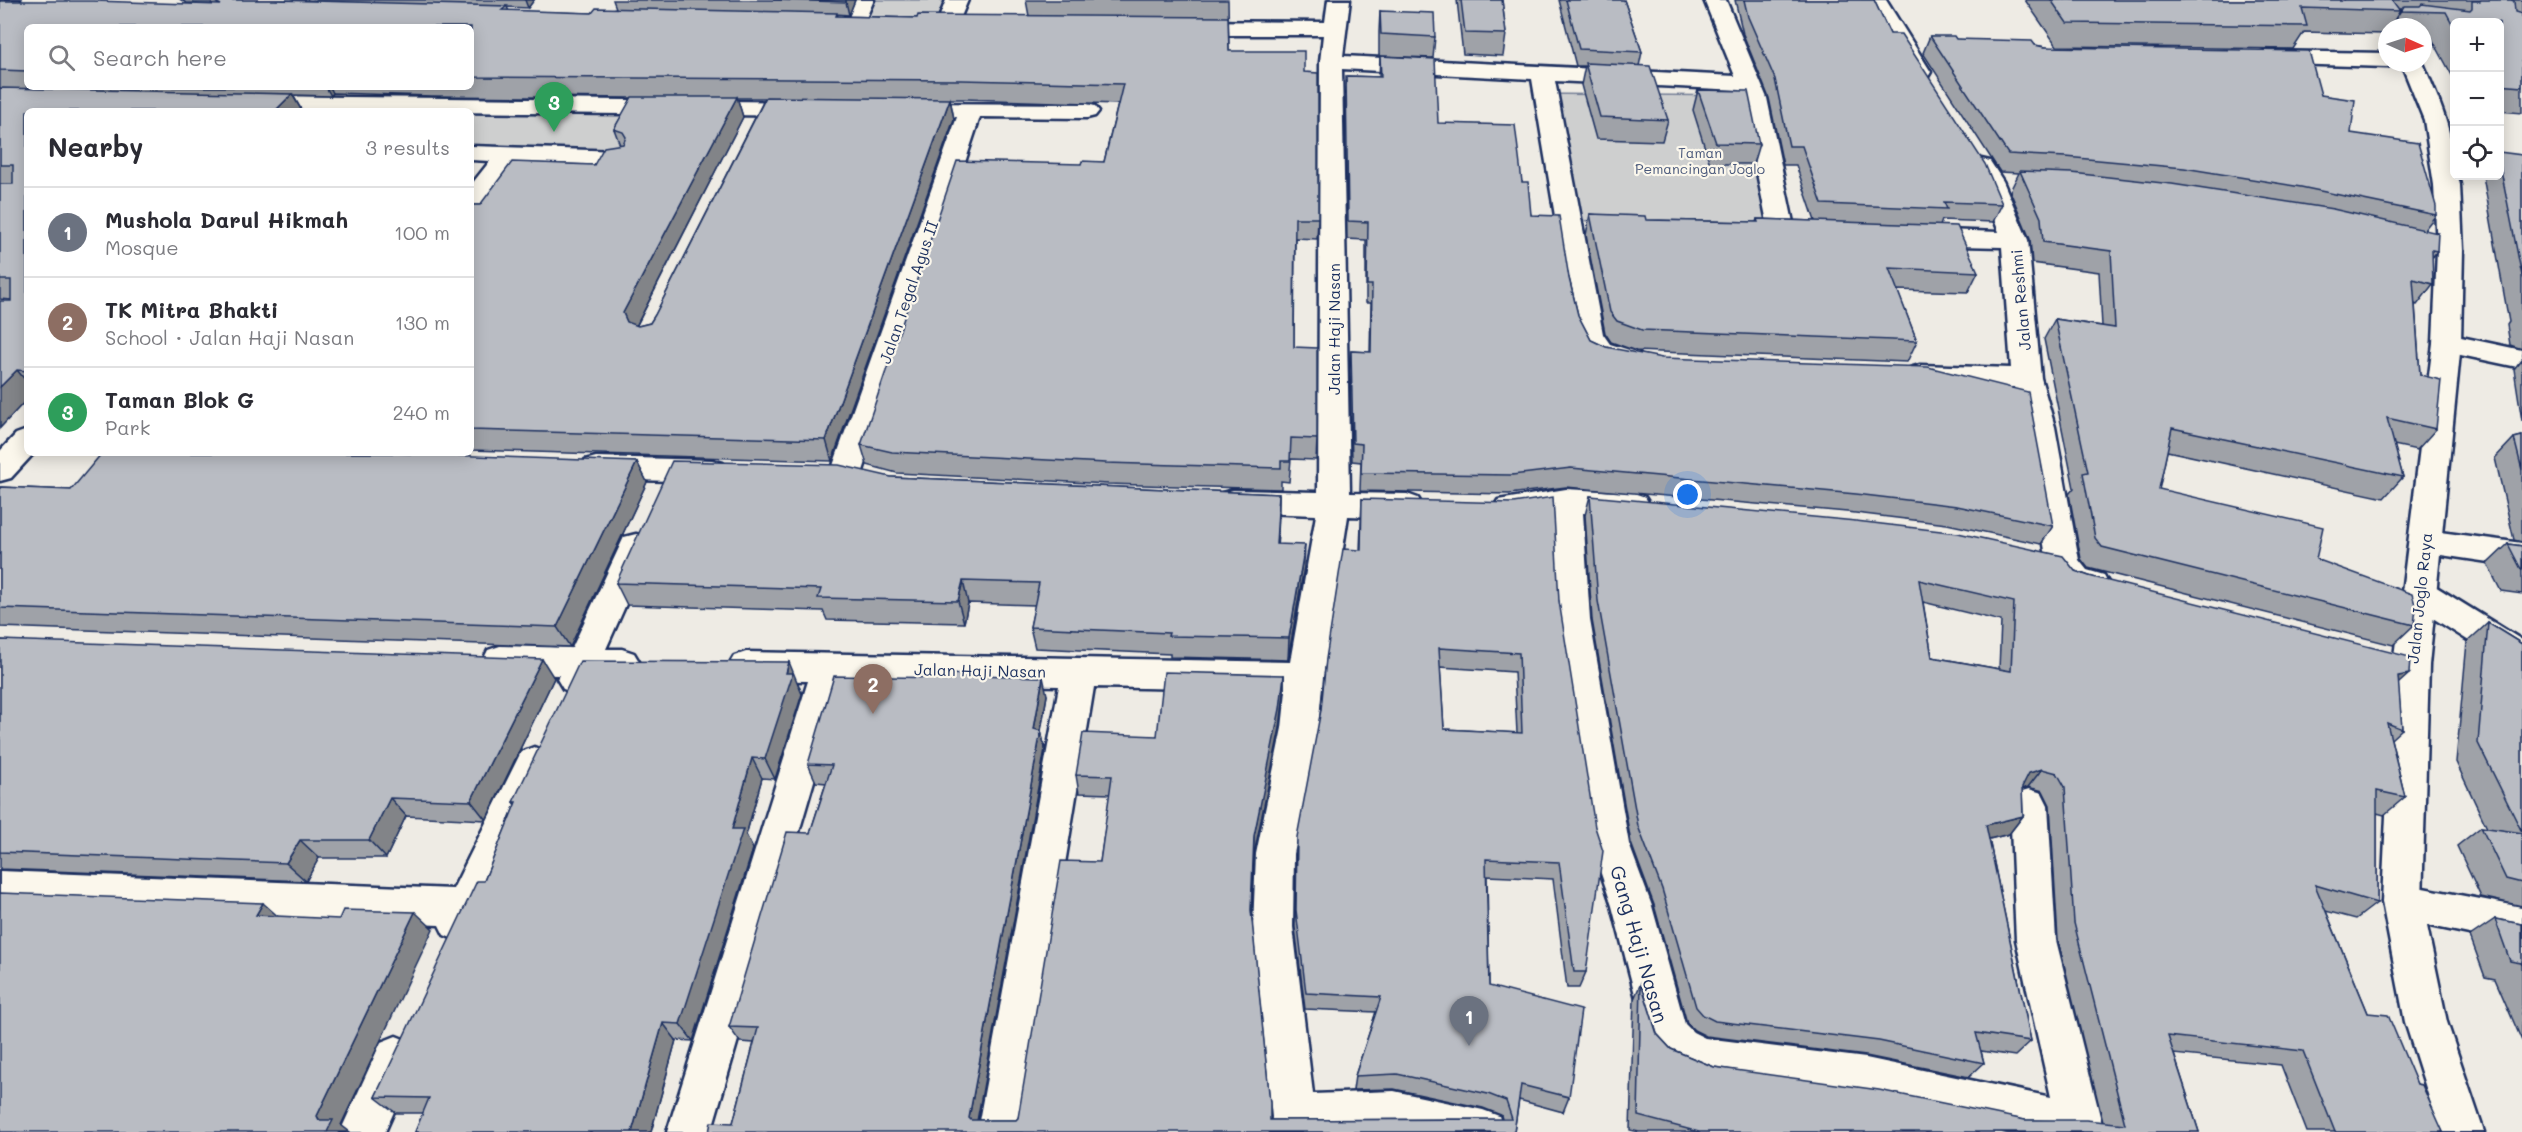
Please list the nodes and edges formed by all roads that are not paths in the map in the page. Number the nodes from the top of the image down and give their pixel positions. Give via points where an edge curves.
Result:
1 (863, 0) edge
2 (957, 0) edge
3 (1338, 0) edge
4 (1715, 0) edge
5 (1875, 0) edge
6 (16, 6) edge
7 (0, 11) edge
8 (830, 23) edge
9 (853, 24) junction
10 (876, 24) edge
11 (923, 25) edge
12 (946, 26) junction
13 (970, 26) edge
14 (1158, 28) edge
15 (1334, 29) junction
16 (2245, 58) edge
17 (2378, 60) edge
18 (1331, 62) junction
19 (2416, 72) edge
20 (1542, 73) junction
21 (1750, 84) junction
22 (357, 90) edge
23 (1932, 91) edge
24 (236, 103) edge
25 (340, 108) edge
26 (832, 109) edge
27 (890, 110) edge
28 (971, 110) junction
29 (1087, 111) dead end
30 (474, 112) edge
31 (1967, 145) edge
32 (474, 153) edge
33 (508, 154) junction
34 (620, 158) edge
35 (474, 198) edge
36 (1782, 232) edge
37 (1890, 236) edge
38 (2015, 240) junction
39 (2447, 343) junction
40 (2522, 359) edge
41 (1657, 365) edge
42 (1895, 374) edge
43 (2026, 378) junction
44 (19, 445) edge
45 (574, 467) edge
46 (0, 470) edge
47 (740, 472) edge
48 (876, 481) edge
49 (659, 495) junction
50 (1209, 500) edge
51 (1566, 500) junction
52 (1334, 504) junction
53 (1439, 506) edge
54 (1486, 507) edge
55 (1659, 508) edge
56 (2425, 542) junction
57 (2028, 555) edge
58 (2522, 555) edge
59 (2063, 563) junction
60 (2122, 592) edge
61 (2418, 592) junction
62 (2376, 656) edge
63 (2522, 657) edge
64 (464, 658) edge
65 (583, 663) junction
66 (654, 664) edge
67 (713, 665) edge
68 (2411, 665) junction
69 (830, 667) junction
70 (1079, 672) junction
71 (1305, 677) junction
72 (2029, 805) dead end
73 (0, 889) edge
74 (2402, 902) junction
75 (464, 908) junction
76 (2522, 926) edge
77 (445, 950) edge
78 (411, 1025) edge
79 (1293, 1125) edge
80 (2082, 1129) edge
81 (362, 1132) edge
82 (689, 1132) edge
83 (999, 1132) edge
84 (1483, 1132) edge
85 (2462, 1132) edge

1 - 9 street
2 - 12 street
3 - 15 street, Jalan Haji Nasan
4 - 21 street
5 - 23 street
6 - 7 street
8 - 9 street
9 - 10 street
11 - 12 street
12 - 13 street
14 - 15 street
15 - 18 street, Jalan Haji Nasan
16 - 17 street
18 - 20 street
18 - 52 street, Jalan Haji Nasan
19 - 39 street, Jalan Joglo Raya via 2436,120 2447,185 2439,247
20 - 21 street
20 - 41 street via 1579,224 1589,335 1600,351
21 - 36 street
22 - 25 street
24 - 25 street
26 - 30 street via 757,119
27 - 28 street
28 - 29 street
28 - 48 street, Jalan Tegal Agus II via 834,474
31 - 38 street, Jalan Reshmi via 2002,181
32 - 33 street
33 - 34 street
33 - 35 street
37 - 38 street
38 - 43 street, Jalan Reshmi
39 - 40 street
39 - 56 street, Jalan Joglo Raya
42 - 43 street
43 - 59 street, Jalan Reshmi via 2040,427
44 - 46 street
45 - 49 street
47 - 49 street
49 - 65 street
50 - 52 street
51 - 54 street via 1509,508
51 - 55 street
51 - 80 street, Gang Haji Nasan via 1573,620 1610,844 1632,906 1666,1033 1676,1047 1705,1059 1866,1080
52 - 53 street
52 - 71 street, Jalan Haji Nasan
56 - 58 street
56 - 61 street, Jalan Joglo Raya
57 - 59 street
59 - 60 street via 2076,580
61 - 63 street
61 - 68 street, Jalan Joglo Raya
62 - 68 street
64 - 65 street
65 - 66 street
65 - 75 street
67 - 69 street, Jalan Haji Nasan
68 - 74 street, Jalan Joglo Raya
69 - 70 street, Jalan Haji Nasan
69 - 82 street
70 - 71 street, Jalan Haji Nasan
70 - 83 street
71 - 79 street, Jalan Haji Nasan via 1300,728 1275,854 1273,927
72 - 80 street via 2036,940
73 - 75 street
74 - 76 street
74 - 85 street, Jalan Joglo Raya via 2426,1022
75 - 77 street
78 - 81 street
79 - 84 street via 1394,1113

